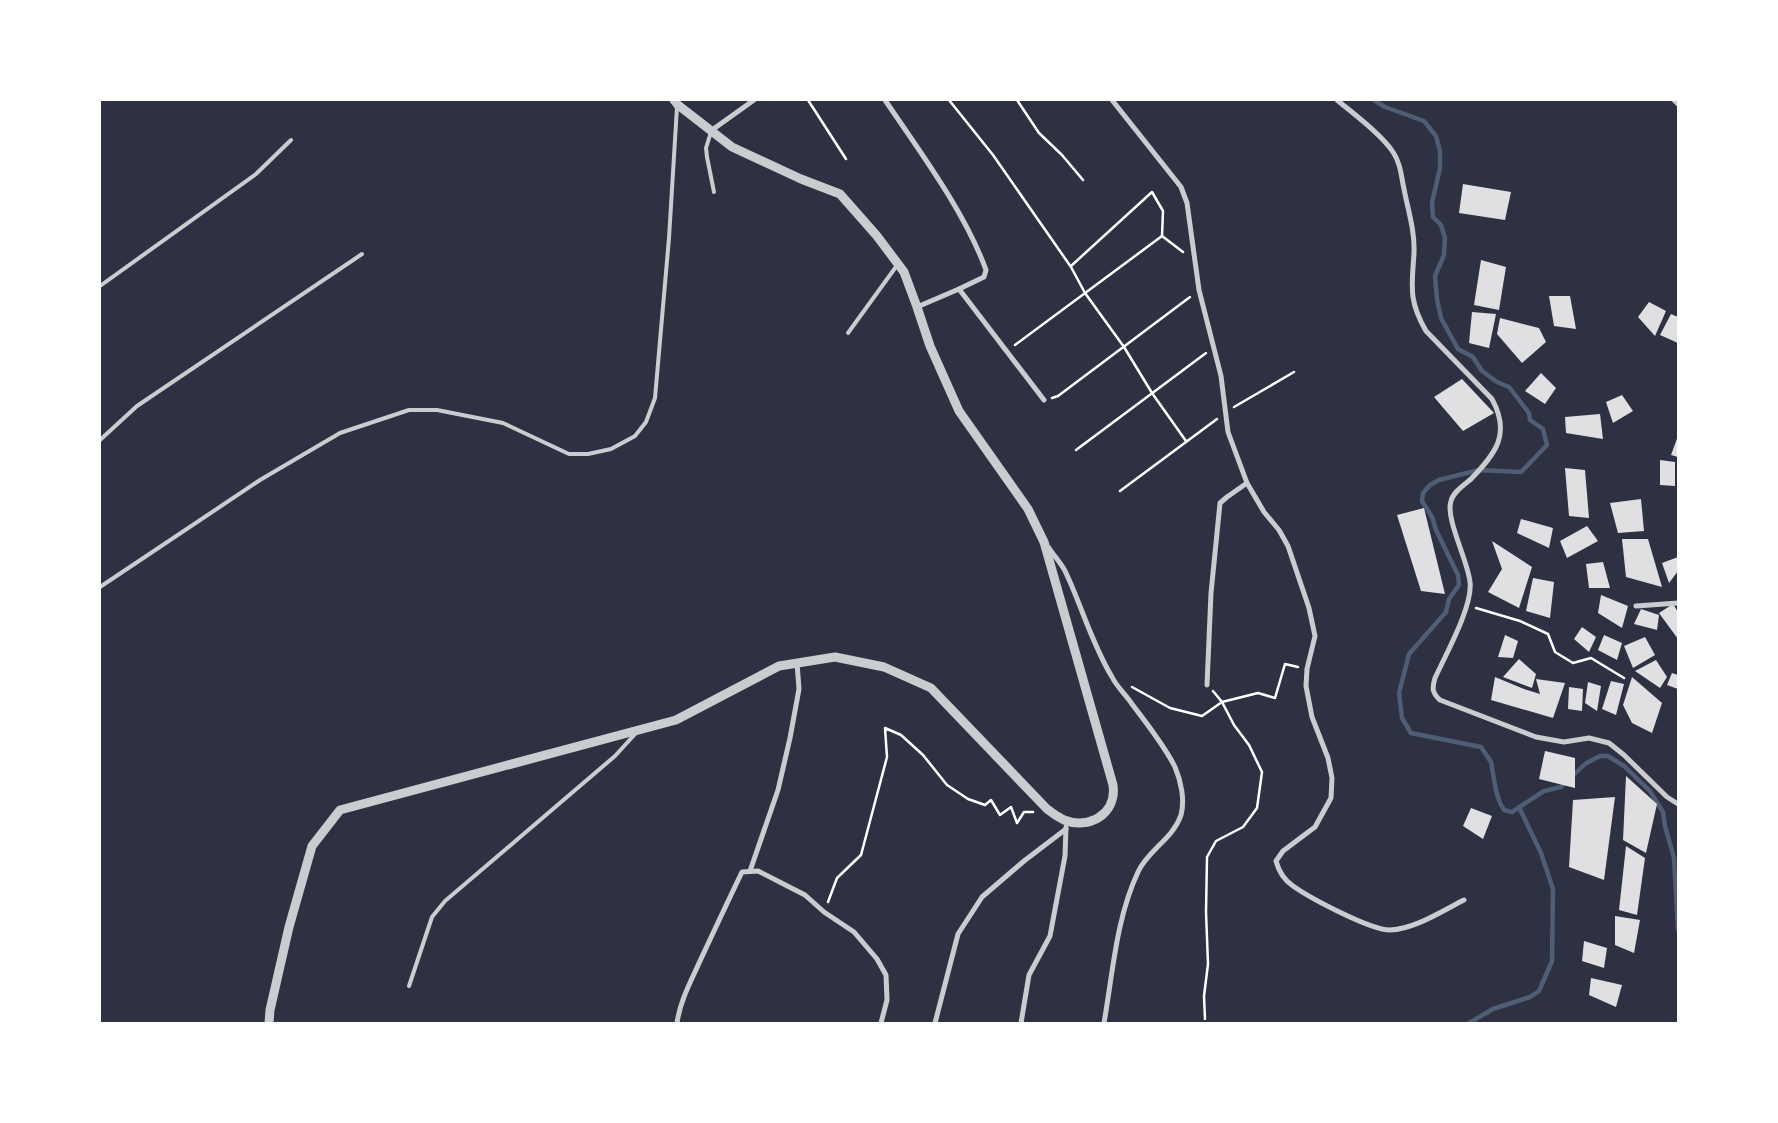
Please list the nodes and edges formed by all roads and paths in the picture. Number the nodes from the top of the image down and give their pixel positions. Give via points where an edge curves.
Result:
1 (754, 100) edge
2 (808, 100) edge
3 (885, 100) edge
4 (949, 100) edge
5 (1017, 100) edge
6 (1112, 100) edge
7 (1337, 100) edge
8 (1350, 100) edge
9 (1674, 100) edge
10 (676, 102) edge
11 (1678, 104) edge
12 (1345, 106) junction
13 (712, 130) junction
14 (291, 140) dead end
15 (846, 159) dead end
16 (1083, 180) dead end
17 (714, 192) dead end
18 (1162, 236) junction
19 (362, 254) dead end
20 (1196, 262) junction
21 (898, 264) junction
22 (1071, 267) junction
23 (100, 286) edge
24 (959, 289) junction
25 (1199, 290) junction
26 (1085, 293) junction
27 (918, 307) junction
28 (848, 333) dead end
29 (1124, 347) junction
30 (1214, 347) junction
31 (1005, 352) junction
32 (1294, 372) dead end
33 (1152, 393) junction
34 (1044, 400) joint
35 (1226, 412) junction
36 (100, 440) edge
37 (1186, 441) junction
38 (1076, 450) dead end
39 (1247, 483) junction
40 (1120, 491) dead end
41 (1044, 542) junction
42 (100, 587) edge
43 (1678, 603) edge
44 (1467, 606) junction
45 (1636, 606) dead end
46 (797, 663) junction
47 (1307, 669) junction
48 (1112, 678) junction
49 (1624, 678) dead end
50 (1207, 685) dead end
51 (1222, 702) junction
52 (640, 729) junction
53 (1678, 804) edge
54 (1047, 809) junction
55 (1065, 824) junction
56 (750, 871) junction
57 (1464, 900) dead end
58 (824, 912) junction
59 (410, 986) dead end
60 (1206, 1019) dead end
61 (269, 1023) edge
62 (677, 1023) edge
63 (881, 1023) edge
64 (935, 1023) edge
65 (1020, 1023) edge
66 (1104, 1023) edge

1 - 13 street
2 - 15 path
3 - 24 street via 952,203 984,263 984,277
4 - 22 path via 993,155
5 - 16 path via 1039,133
6 - 20 street via 1181,187 1187,203
7 - 12 street
8 - 12 street
9 - 11 street
10 - 13 street
10 - 42 lane via 669,238 655,398 646,422 635,436 611,449 569,454 503,423 437,410 409,410 340,433 260,480
12 - 44 street via 1393,152 1400,165 1412,232 1411,285 1418,318 1426,331 1492,399 1499,412 1501,434 1495,450 1450,501 1450,519 1470,583
13 - 17 lane via 706,148
13 - 21 street via 732,147 840,194
14 - 23 lane via 256,174
18 - 20 path
18 - 22 path via 1163,211 1152,192
18 - 26 path
19 - 36 lane via 137,406
20 - 25 street
21 - 27 street
21 - 28 lane
22 - 26 path
24 - 27 street
24 - 31 street
25 - 29 path
25 - 30 street
26 - 29 path
26 - 31 path
27 - 41 street via 930,346 959,411 1028,509
29 - 33 path
29 - 34 path via 1058,396
30 - 33 path
30 - 35 street
31 - 34 street
32 - 35 path
33 - 37 path
33 - 38 path
35 - 37 path
35 - 39 street via 1228,432
37 - 40 path
39 - 47 street via 1288,546 1309,608 1315,636
39 - 50 street via 1220,504 1211,593
41 - 48 street via 1065,572
41 - 55 street via 1114,794 1104,815 1091,822
43 - 45 street
44 - 49 path via 1520,621 1548,634 1555,652 1573,663 1591,658
44 - 53 street via 1432,687 1440,700 1536,737 1564,742 1589,738 1609,743
46 - 52 street via 779,666 676,720
46 - 54 street via 836,657 884,667 931,688
46 - 56 street via 799,689 790,738 778,790
47 - 51 path via 1284,664 1275,698 1258,694
47 - 57 street via 1306,686 1312,717 1332,778 1331,798 1315,827 1283,851 1276,862 1279,872 1292,886 1375,928 1390,930 1404,927
48 - 51 path via 1141,690 1170,708 1202,716
48 - 66 street via 1176,768 1183,798 1180,815 1167,839 1139,870 1129,894 1118,930
51 - 60 path via 1262,772 1257,808 1243,827 1216,841 1207,857
52 - 59 lane via 615,756 445,901 432,917
52 - 61 street via 340,810 312,846 289,927
54 - 55 street
54 - 58 path via 1024,812 1017,823 1011,807 1000,815 991,800 984,805 968,799 947,784 923,754 901,735 885,728 887,758 861,854 837,878
55 - 64 street via 982,897 958,934
55 - 65 street via 1065,856 1050,936 1029,975
56 - 58 street via 758,871 805,895
56 - 62 street via 742,872 686,991
58 - 63 street via 854,932 886,975 886,1000

